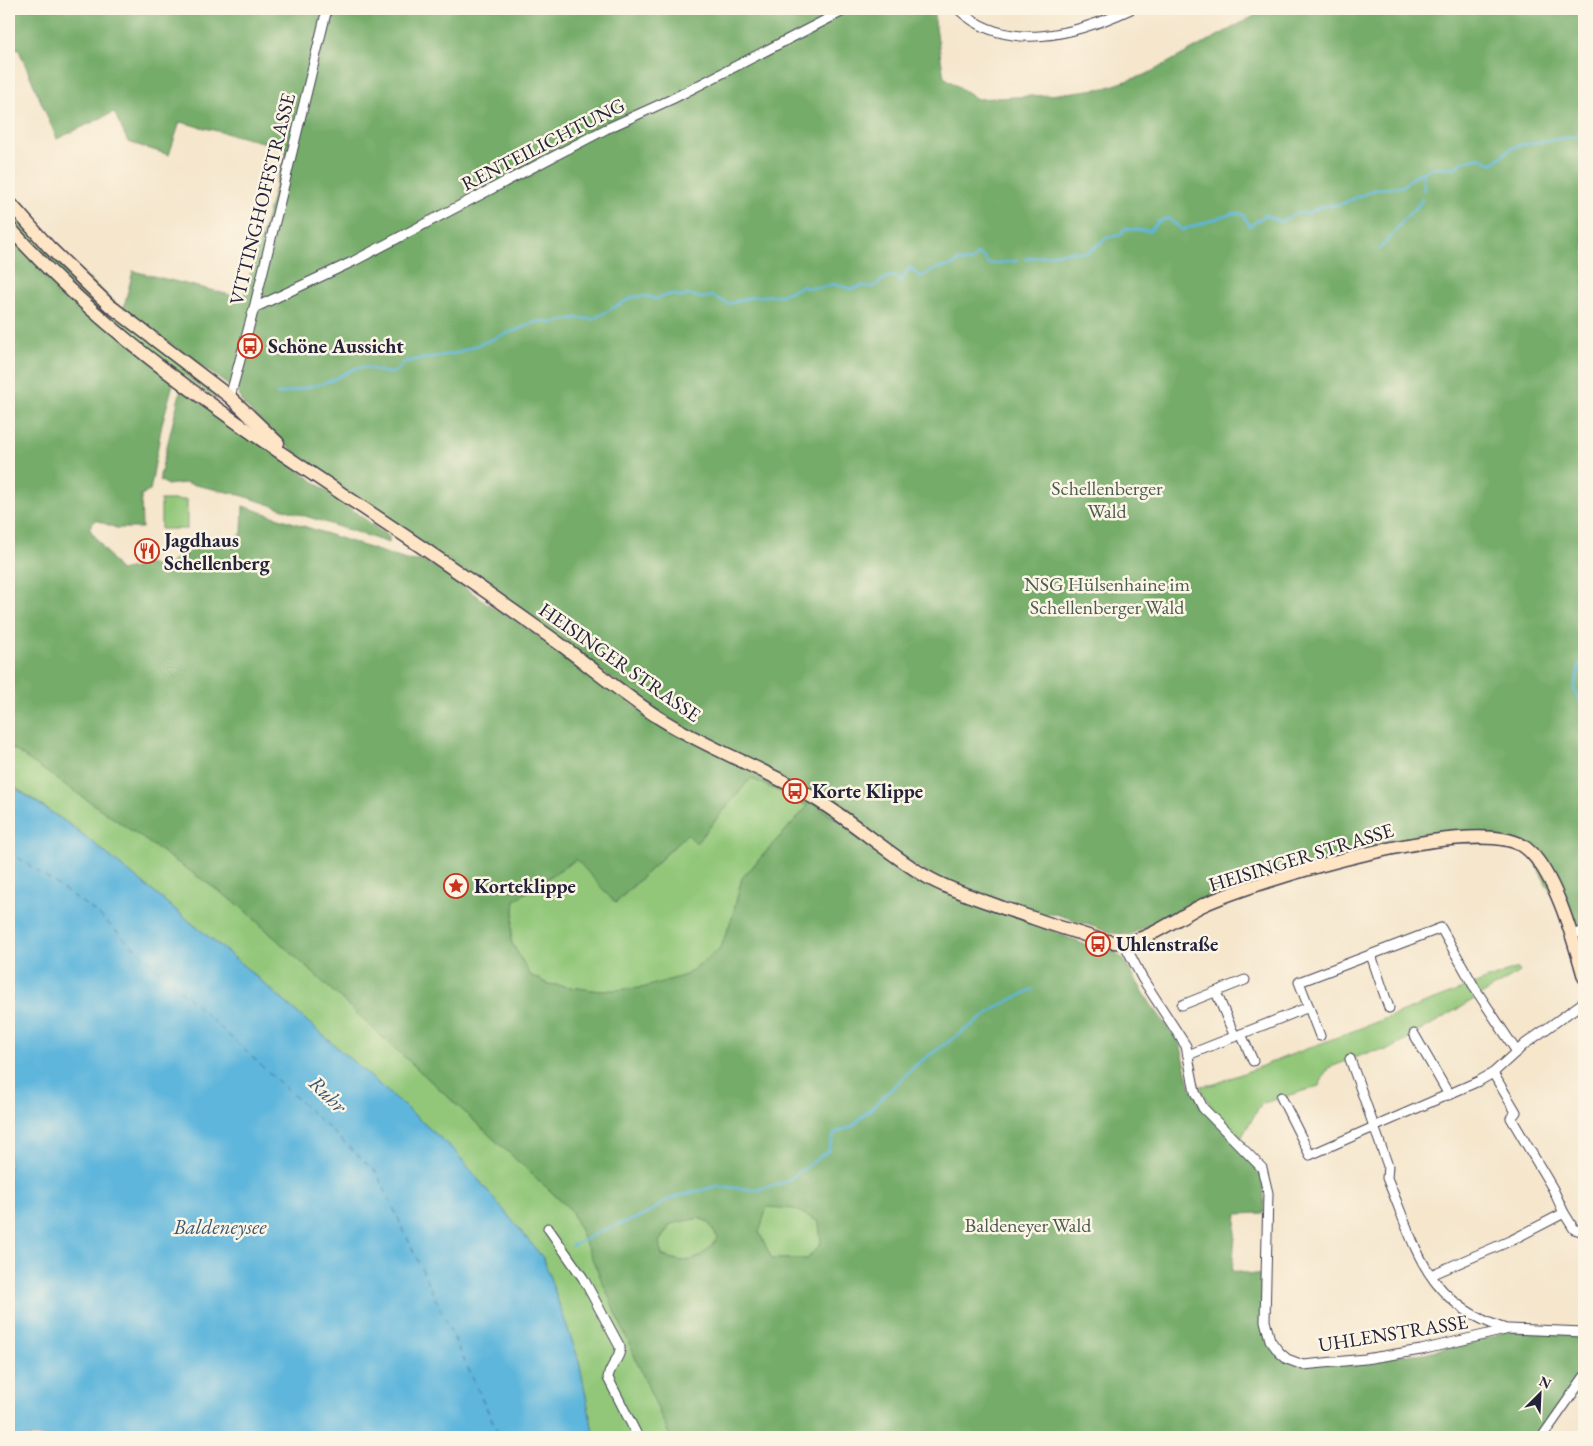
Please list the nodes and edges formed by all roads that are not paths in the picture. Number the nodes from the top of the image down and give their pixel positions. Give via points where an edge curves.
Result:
1 (327, 9) edge
2 (847, 9) edge
3 (958, 9) edge
4 (1131, 9) edge
5 (9, 202) edge
6 (9, 227) edge
7 (254, 308) junction
8 (230, 397) junction
9 (222, 410) junction
10 (304, 468) junction
11 (1578, 933) edge
12 (1124, 943) junction
13 (1371, 955) junction
14 (1584, 977) edge
15 (1245, 980) dead end
16 (1216, 992) junction
17 (1584, 1002) edge
18 (1182, 1006) dead end
19 (1309, 1008) junction
20 (1388, 1008) dead end
21 (1414, 1034) dead end
22 (1238, 1036) junction
23 (1320, 1036) dead end
24 (1517, 1052) junction
25 (1188, 1055) junction
26 (1350, 1059) dead end
27 (1253, 1061) dead end
28 (1493, 1073) junction
29 (1449, 1095) junction
30 (1281, 1097) dead end
31 (1373, 1129) junction
32 (1564, 1213) junction
33 (548, 1228) dead end
34 (1584, 1232) edge
35 (1430, 1275) junction
36 (1506, 1329) junction
37 (1584, 1332) edge
38 (1584, 1377) edge
39 (638, 1437) edge
40 (1542, 1437) edge

1 - 7 street, VITTINGHOFFSTRASSE
2 - 7 street, RENTEILICHTUNG via 672,99 606,129 346,265
3 - 4 street via 978,24 997,32 1037,37 1067,32
5 - 8 main road, HEISINGER STRASSE via 49,247 109,304
6 - 9 main road, HEISINGER STRASSE via 84,305
7 - 8 street, VITTINGHOFFSTRASSE
8 - 9 main road
8 - 10 main road, HEISINGER STRASSE
9 - 10 main road, HEISINGER STRASSE
10 - 12 main road, HEISINGER STRASSE via 492,596 666,722 814,798 933,880 1070,931
11 - 12 main road, HEISINGER STRASSE via 1534,856 1522,845 1500,837 1415,843 1323,865 1237,892
11 - 14 main road, HEISINGER STRASSE
12 - 25 street, UHLENSTRASSE via 1142,978 1181,1036
13 - 19 street via 1299,982
13 - 20 street
13 - 24 street via 1441,928 1476,990
15 - 16 street
16 - 18 street
16 - 22 street
17 - 24 street
19 - 22 street
19 - 23 street
21 - 29 street
22 - 25 street
22 - 27 street
24 - 28 street
25 - 36 street, UHLENSTRASSE via 1195,1092 1203,1108 1265,1174 1268,1193 1265,1321 1270,1340 1279,1352 1304,1365 1331,1363 1421,1350
26 - 31 street
28 - 29 street
28 - 32 street via 1516,1112 1511,1118
29 - 31 street
30 - 31 street via 1310,1155
31 - 35 street via 1388,1166 1388,1178
32 - 34 street via 1574,1229
32 - 35 street via 1512,1240
33 - 39 street via 583,1278 618,1342 620,1351 608,1378
35 - 36 street via 1460,1308 1482,1321
36 - 37 street, UHLENSTRASSE
38 - 40 street

